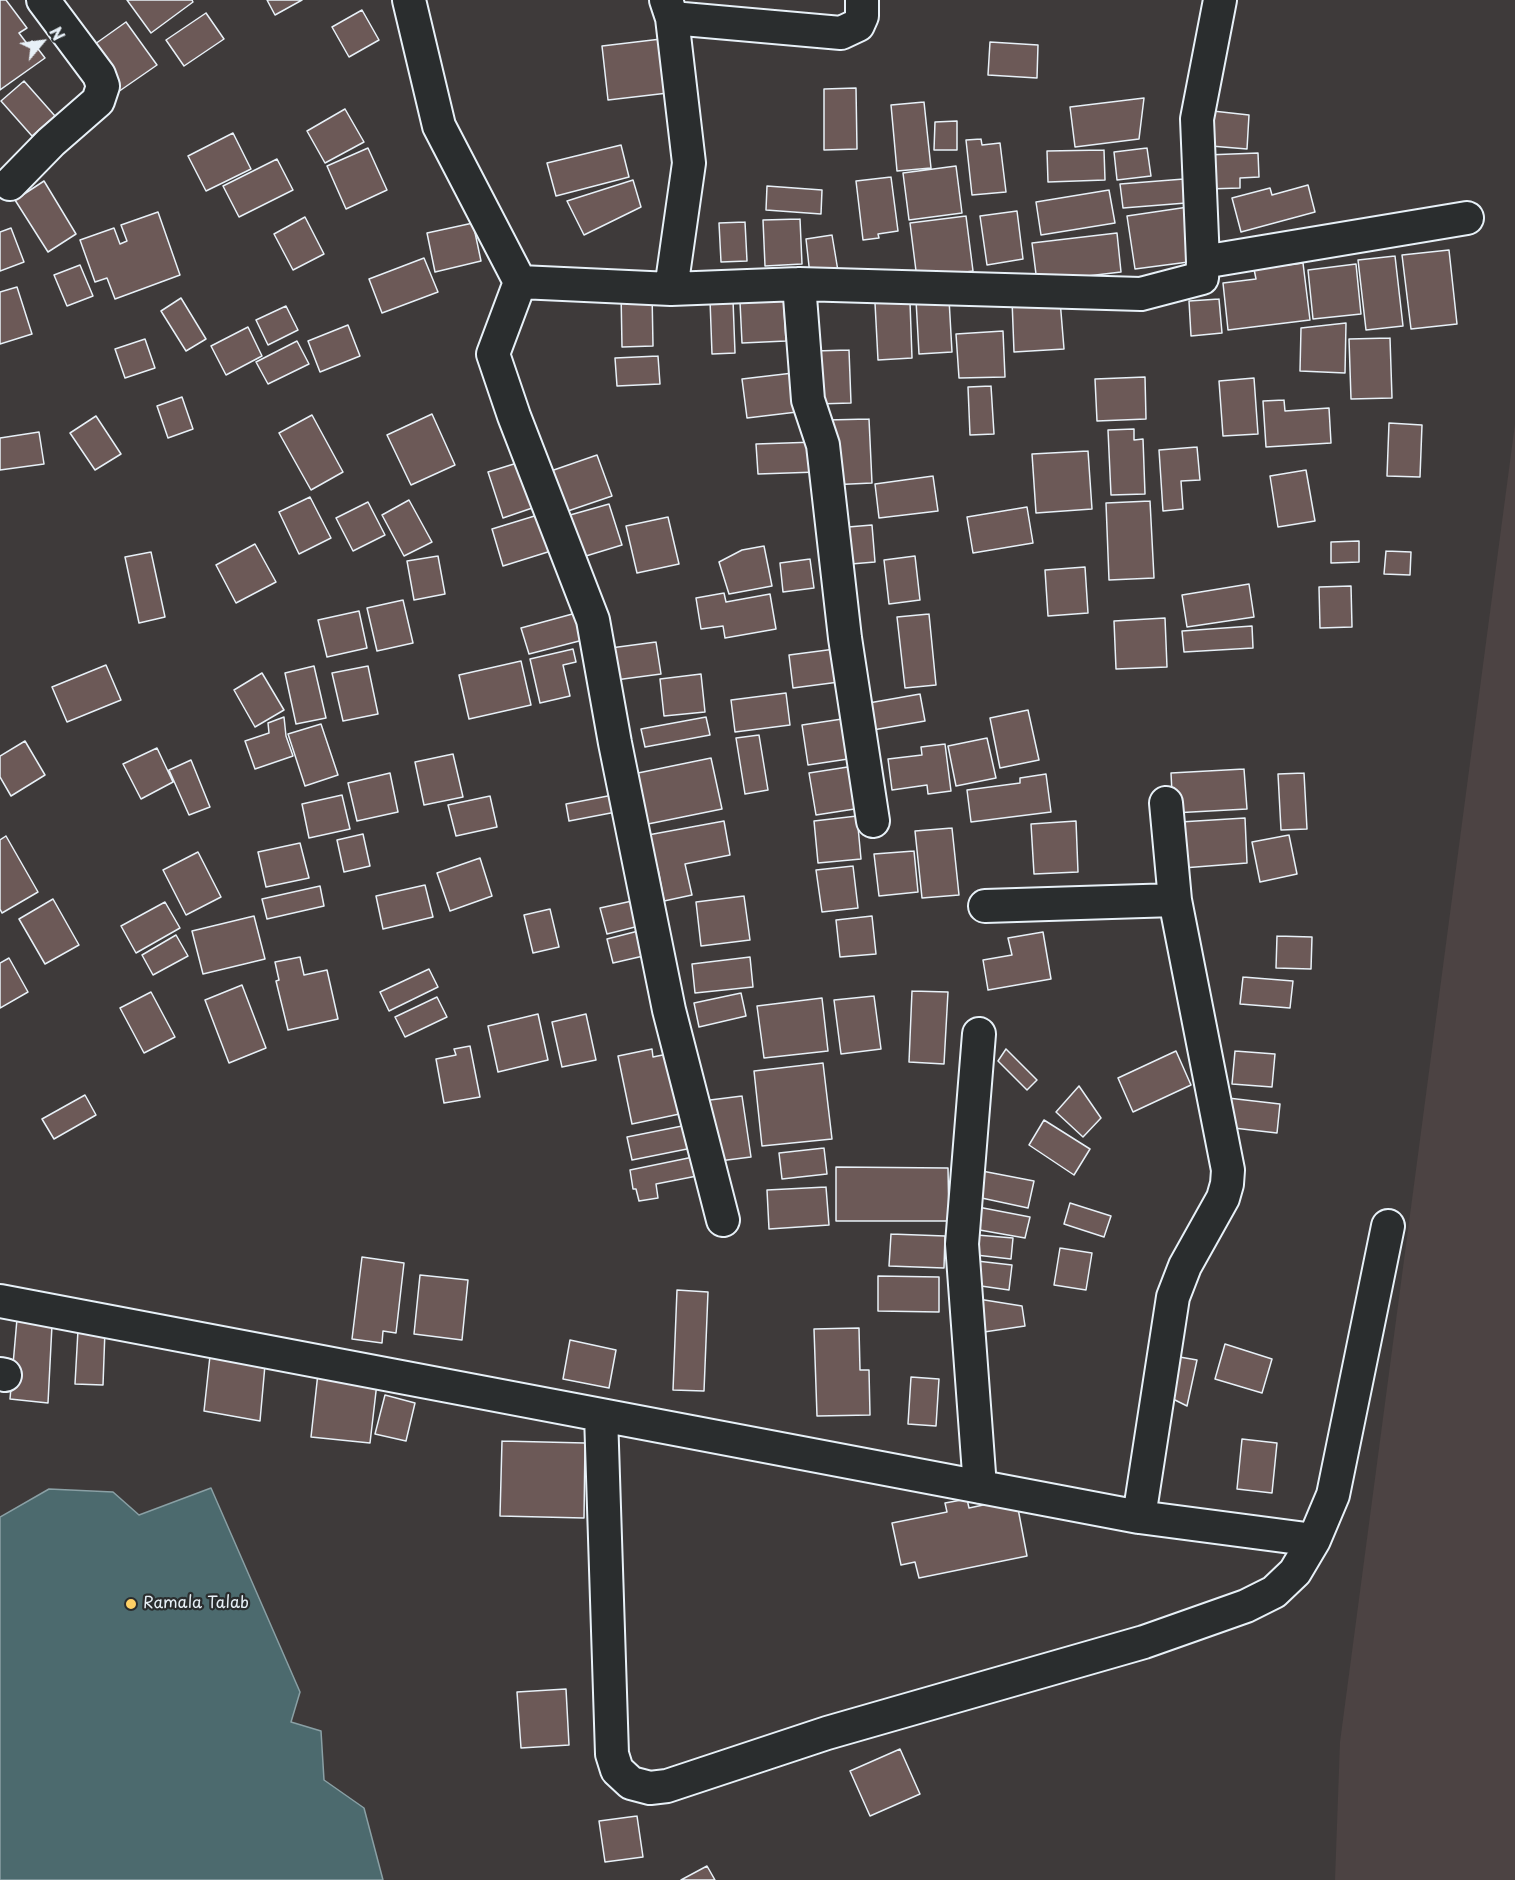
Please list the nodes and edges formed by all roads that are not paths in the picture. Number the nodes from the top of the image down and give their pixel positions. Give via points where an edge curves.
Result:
1 (43, 0) edge
2 (409, 0) edge
3 (862, 0) edge
4 (1220, 0) edge
5 (669, 9) edge
6 (10, 184) dead end
7 (1467, 218) dead end
8 (1203, 262) junction
9 (520, 282) junction
10 (799, 285) junction
11 (671, 290) junction
12 (1166, 803) dead end
13 (873, 821) dead end
14 (1174, 900) junction
15 (985, 906) dead end
16 (979, 1034) dead end
17 (723, 1220) dead end
18 (1388, 1226) dead end
19 (0, 1301) edge
20 (601, 1415) junction
21 (980, 1487) junction
22 (1139, 1517) junction
23 (1314, 1540) junction

1 - 6 street via 99,75 103,86 98,101
2 - 9 street via 439,126
3 - 5 street via 858,25 841,33
4 - 8 street via 1197,119
5 - 11 street via 690,163
7 - 8 street
8 - 10 street via 1202,278 1141,294
9 - 11 street
9 - 17 street via 493,354 593,620 669,1010
10 - 11 street
10 - 13 street via 807,400 823,445 845,638
12 - 14 street
14 - 15 street
14 - 22 street via 1228,1170 1223,1198 1185,1266 1173,1297
16 - 21 street via 962,1244
18 - 23 street via 1333,1495
19 - 20 street
20 - 21 street
20 - 23 street via 612,1754 617,1770 631,1783 650,1788 1144,1642 1246,1606 1274,1592 1288,1579
21 - 22 street
22 - 23 street

